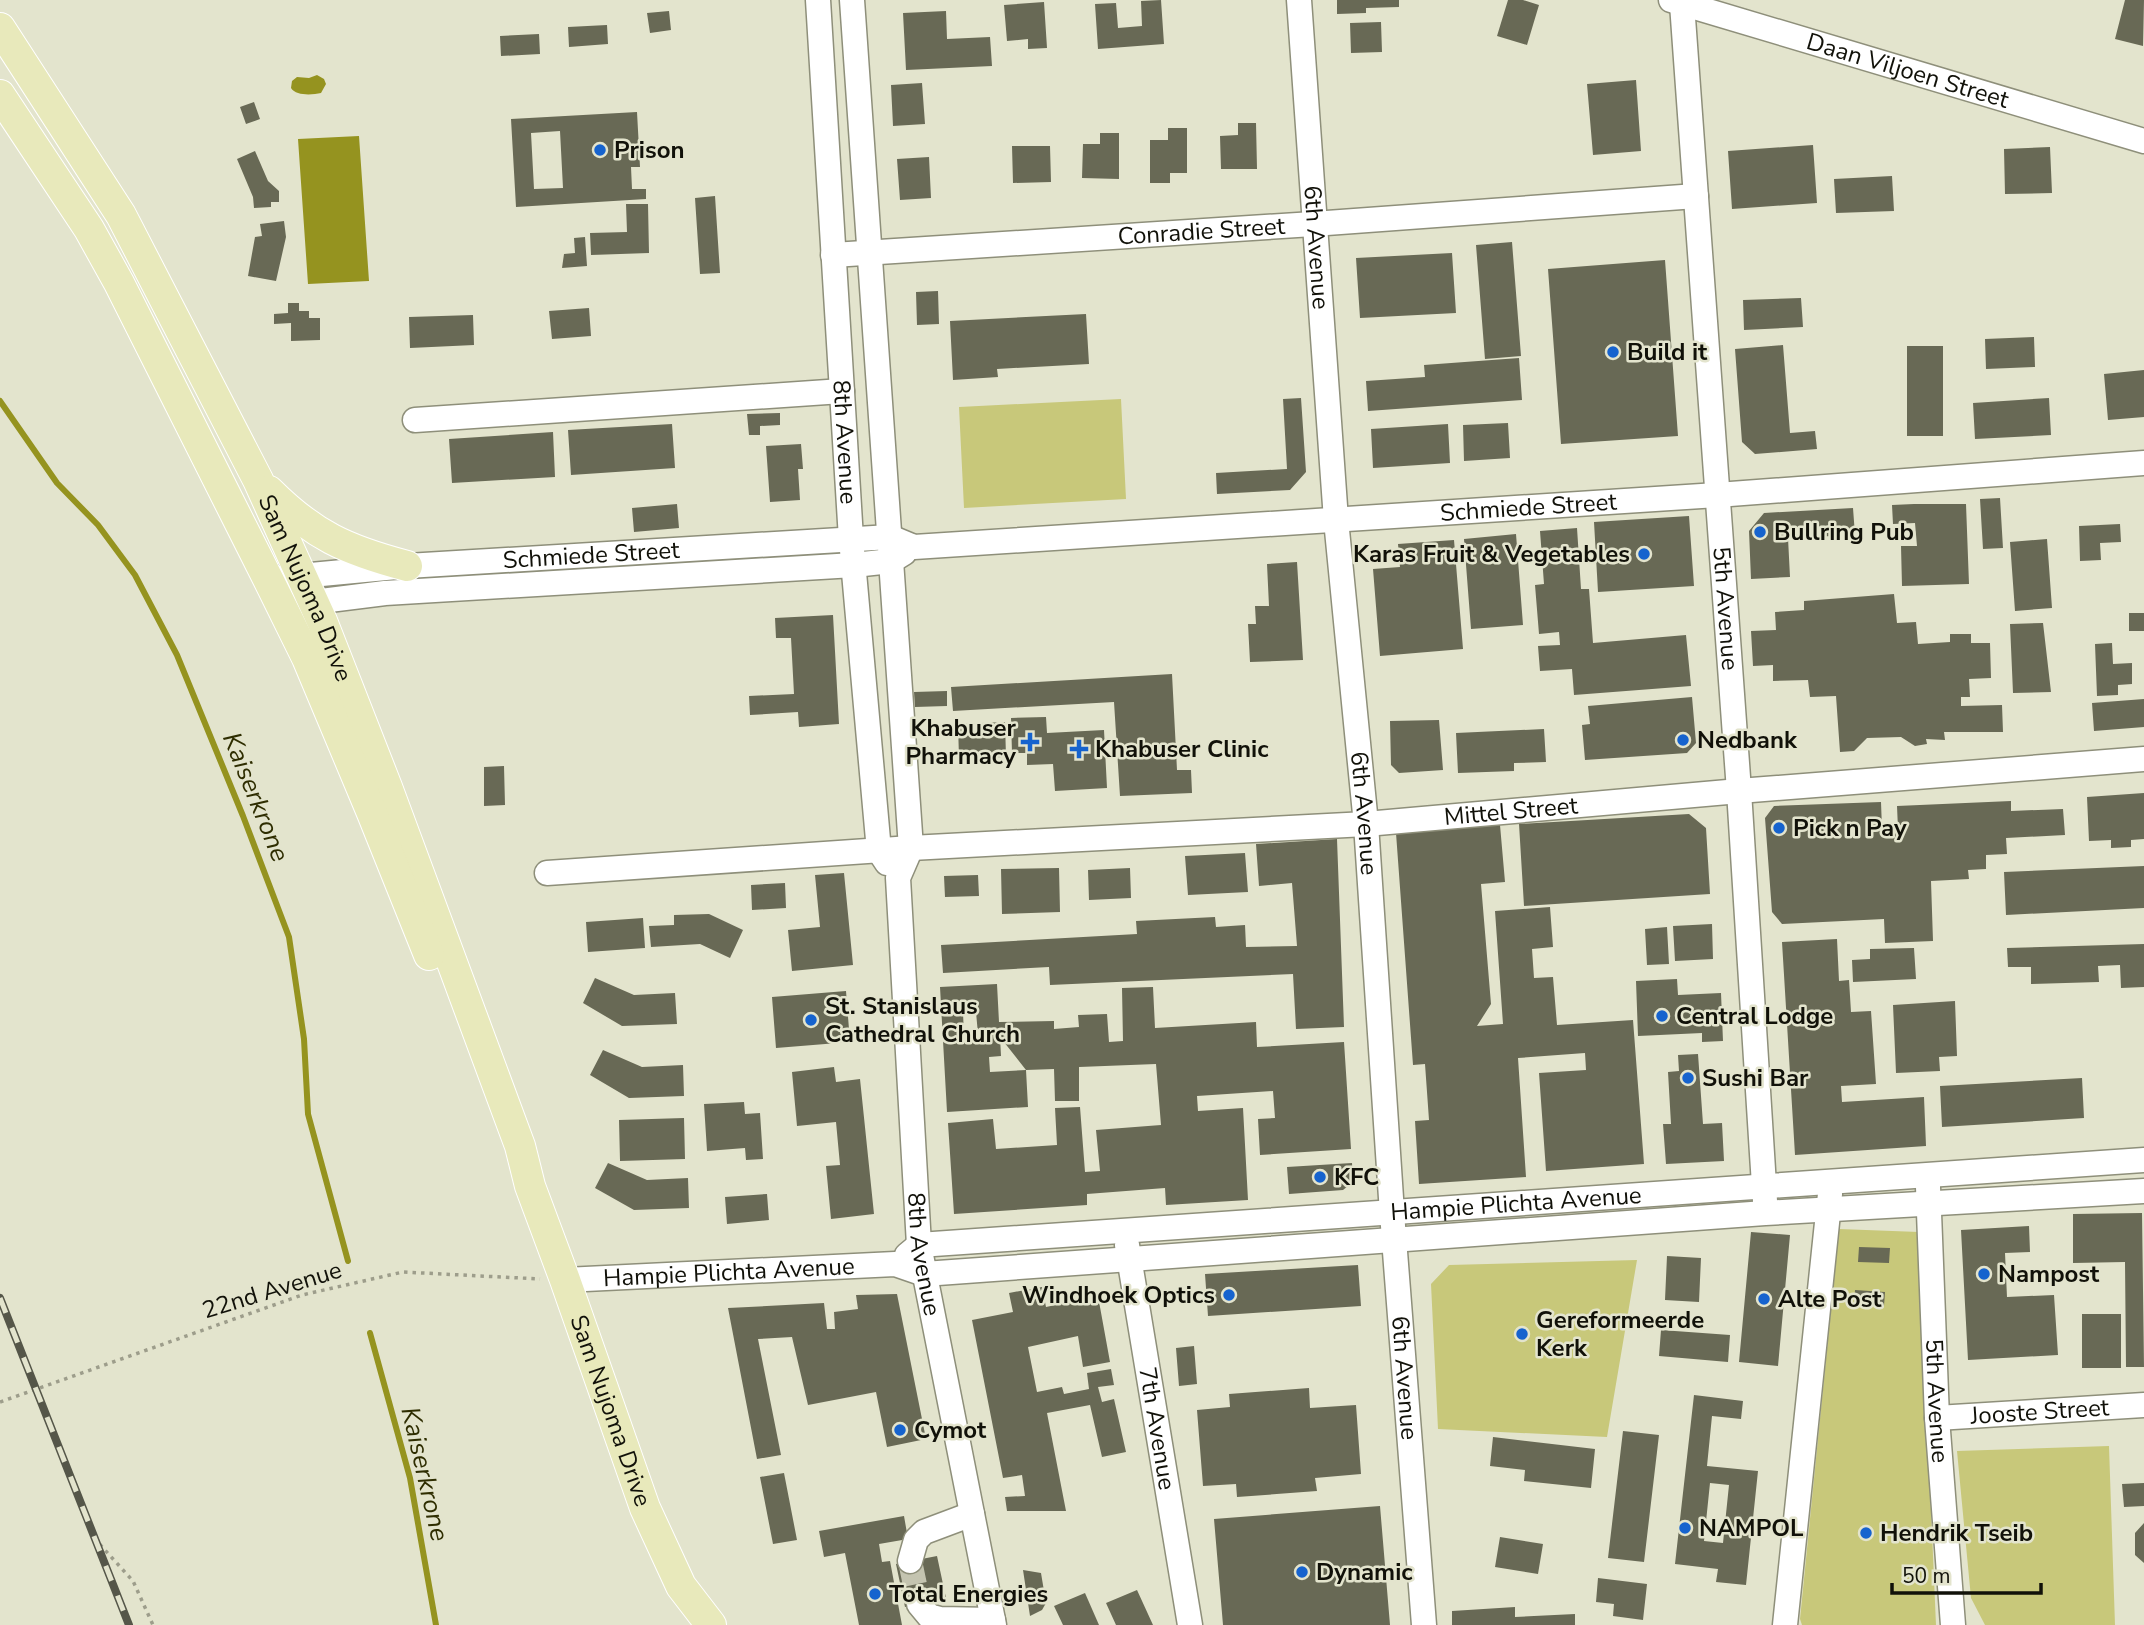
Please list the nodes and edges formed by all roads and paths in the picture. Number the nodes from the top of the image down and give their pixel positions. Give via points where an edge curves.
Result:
1 (818, 0) edge
2 (852, 0) edge
3 (1299, 0) edge
4 (1676, 2) edge
5 (3, 32) edge
6 (0, 95) edge
7 (2144, 141) edge
8 (1696, 196) junction
9 (1313, 225) junction
10 (869, 252) junction
11 (833, 255) junction
12 (842, 391) junction
13 (415, 420) dead end
14 (2144, 463) edge
15 (258, 480) junction
16 (1717, 495) junction
17 (1336, 520) junction
18 (851, 539) junction
19 (891, 549) junction
20 (854, 565) junction
21 (407, 566) junction
22 (268, 579) junction
23 (307, 587) junction
24 (281, 606) junction
25 (2144, 759) edge
26 (1739, 791) junction
27 (1366, 824) junction
28 (911, 848) junction
29 (879, 851) junction
30 (547, 873) dead end
31 (898, 878) junction
32 (2144, 1160) edge
33 (1927, 1176) junction
34 (1830, 1182) junction
35 (1765, 1185) junction
36 (530, 1186) junction
37 (2144, 1191) edge
38 (1929, 1204) junction
39 (1829, 1210) junction
40 (1392, 1213) junction
41 (1765, 1213) junction
42 (1124, 1231) junction
43 (1395, 1241) junction
44 (919, 1245) junction
45 (1129, 1259) junction
46 (895, 1264) junction
47 (924, 1274) junction
48 (565, 1280) junction
49 (0, 1402) edge
50 (2144, 1405) edge
51 (1937, 1418) junction
52 (972, 1514) junction
53 (94, 1538) dead end
54 (910, 1561) tunnel mouth
55 (919, 1604) dead end
56 (994, 1623) edge
57 (153, 1625) edge
58 (711, 1625) edge
59 (1189, 1625) edge
60 (1424, 1625) edge
61 (1784, 1625) edge
62 (1953, 1625) edge

1 - 11 street, 8th Avenue
2 - 10 street, 8th Avenue
3 - 9 street, 6th Avenue
4 - 7 street, Daan Viljoen Street
4 - 8 street, 5th Avenue
5 - 15 main road, Sam Nujoma Drive via 121,215
6 - 22 main road, Sam Nujoma Drive via 119,283
8 - 9 street, Conradie Street
8 - 16 street, 5th Avenue
9 - 10 street, Conradie Street
9 - 17 street, 6th Avenue
10 - 11 street, Conradie Street
10 - 19 street, 8th Avenue
11 - 12 street, 8th Avenue
12 - 13 street
12 - 18 street, 8th Avenue
14 - 16 street, Schmiede Street
15 - 21 main road via 319,533 362,554
15 - 23 main road, Sam Nujoma Drive
16 - 17 street, Schmiede Street
16 - 26 street, 5th Avenue
17 - 19 street, Schmiede Street
17 - 27 street, 6th Avenue
18 - 19 street, Schmiede Street
18 - 20 street, 8th Avenue
18 - 21 street, Schmiede Street
19 - 20 street, Schmiede Street
19 - 28 street, 8th Avenue
20 - 23 street, Schmiede Street via 524,583
20 - 29 street, 8th Avenue
21 - 23 street, Schmiede Street
22 - 23 street, Schmiede Street
22 - 24 main road, Sam Nujoma Drive
23 - 24 street, Schmiede Street
23 - 36 main road, Sam Nujoma Drive via 432,905 520,1146
24 - 36 main road, Sam Nujoma Drive via 373,813 509,1151
25 - 26 street, Mittel Street
26 - 27 street, Mittel Street
26 - 35 street, 5th Avenue
27 - 28 street, Mittel Street
27 - 40 street, 6th Avenue
28 - 29 street, Mittel Street
28 - 31 street, 8th Avenue
29 - 30 street, Mittel Street
29 - 31 street
31 - 44 street, 8th Avenue
32 - 33 street, Hampie Plichta Avenue
33 - 34 street, Hampie Plichta Avenue
33 - 38 street, 5th Avenue
34 - 35 street, Hampie Plichta Avenue
34 - 39 street
35 - 40 street, Hampie Plichta Avenue
35 - 41 street, 5th Avenue
36 - 48 main road, Sam Nujoma Drive
37 - 38 street, Hampie Plichta Avenue
38 - 39 street, Hampie Plichta Avenue
38 - 51 street, 5th Avenue
39 - 41 street, Hampie Plichta Avenue
39 - 61 street
40 - 42 street, Hampie Plichta Avenue
40 - 43 street, 6th Avenue
41 - 43 street, Hampie Plichta Avenue
42 - 44 street, Hampie Plichta Avenue
42 - 45 street, 7th Avenue
43 - 45 street, Hampie Plichta Avenue
43 - 60 street, 6th Avenue
44 - 46 street
44 - 47 street, 8th Avenue
45 - 47 street, Hampie Plichta Avenue
45 - 59 street, 7th Avenue
46 - 47 street, Hampie Plichta Avenue
46 - 48 street, Hampie Plichta Avenue
47 - 52 street, 8th Avenue
48 - 49 path, 22nd Avenue via 403,1272 302,1295
48 - 58 main road, Sam Nujoma Drive via 645,1508 681,1586
50 - 51 street, Jooste Street
51 - 62 street, 5th Avenue
52 - 54 street via 924,1532 916,1539
52 - 56 street, 8th Avenue
53 - 57 path via 133,1581
55 - 56 street via 929,1616 940,1619

